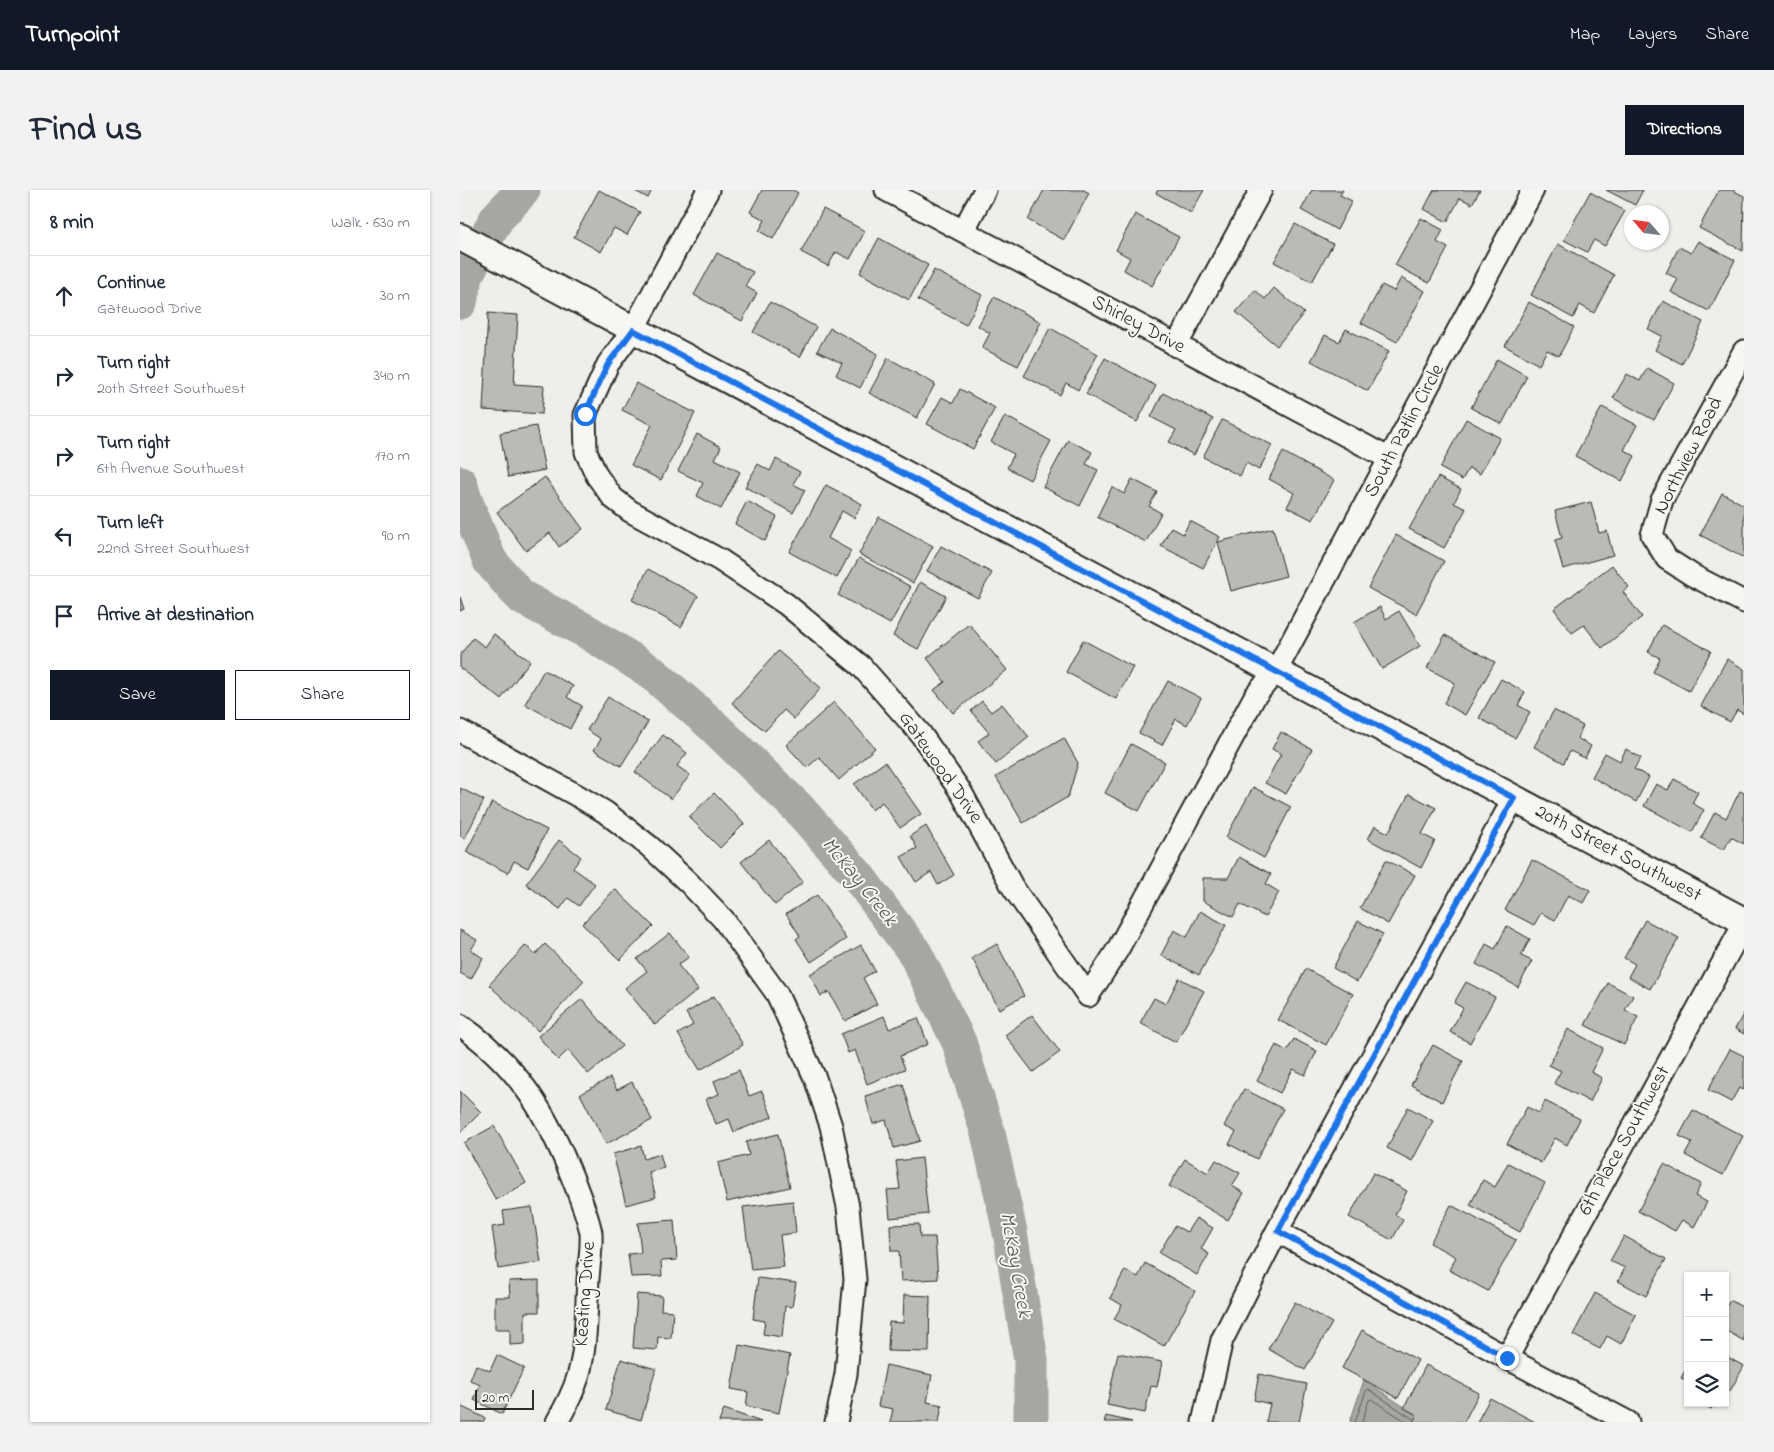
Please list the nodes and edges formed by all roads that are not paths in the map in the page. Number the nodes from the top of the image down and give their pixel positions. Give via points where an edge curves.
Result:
1 (708, 190) edge
2 (886, 190) edge
3 (985, 190) edge
4 (1261, 190) edge
5 (1533, 190) edge
6 (963, 231) junction
7 (460, 237) edge
8 (633, 330) junction
9 (1176, 346) junction
10 (1744, 351) edge
11 (1390, 459) junction
12 (1744, 602) edge
13 (1276, 671) junction
14 (460, 730) edge
15 (1514, 798) junction
16 (1744, 923) edge
17 (460, 1025) edge
18 (1278, 1231) junction
19 (1507, 1358) junction
20 (557, 1422) edge
21 (836, 1422) edge
22 (1203, 1422) edge
23 (1628, 1422) edge

1 - 8 street
2 - 6 street, Shirley Drive
3 - 6 street
4 - 9 street
5 - 11 street, South Patlin Circle
6 - 9 street, Shirley Drive
7 - 8 street, 20th Street Southwest
8 - 13 street, 20th Street Southwest
8 - 13 street, Gatewood Drive via 608,364 585,414 586,452 597,476 613,498 630,511 720,560 786,604 861,666 920,733 961,792 1012,886 1088,996 1118,949 1255,696
9 - 11 street, Shirley Drive
10 - 12 street, Northview Road via 1662,500 1652,536 1667,558
11 - 13 street, South Patlin Circle
13 - 15 street, 20th Street Southwest
14 - 21 street via 605,812 649,846 722,919 777,994 815,1078 831,1126 848,1207 855,1279 846,1374
15 - 16 street, 20th Street Southwest
15 - 18 street
16 - 19 street, 6th Place Southwest
17 - 20 street, Keating Drive via 482,1040 530,1093 557,1140 591,1234 584,1346 578,1377
18 - 19 street
18 - 22 street via 1222,1340
19 - 23 street

